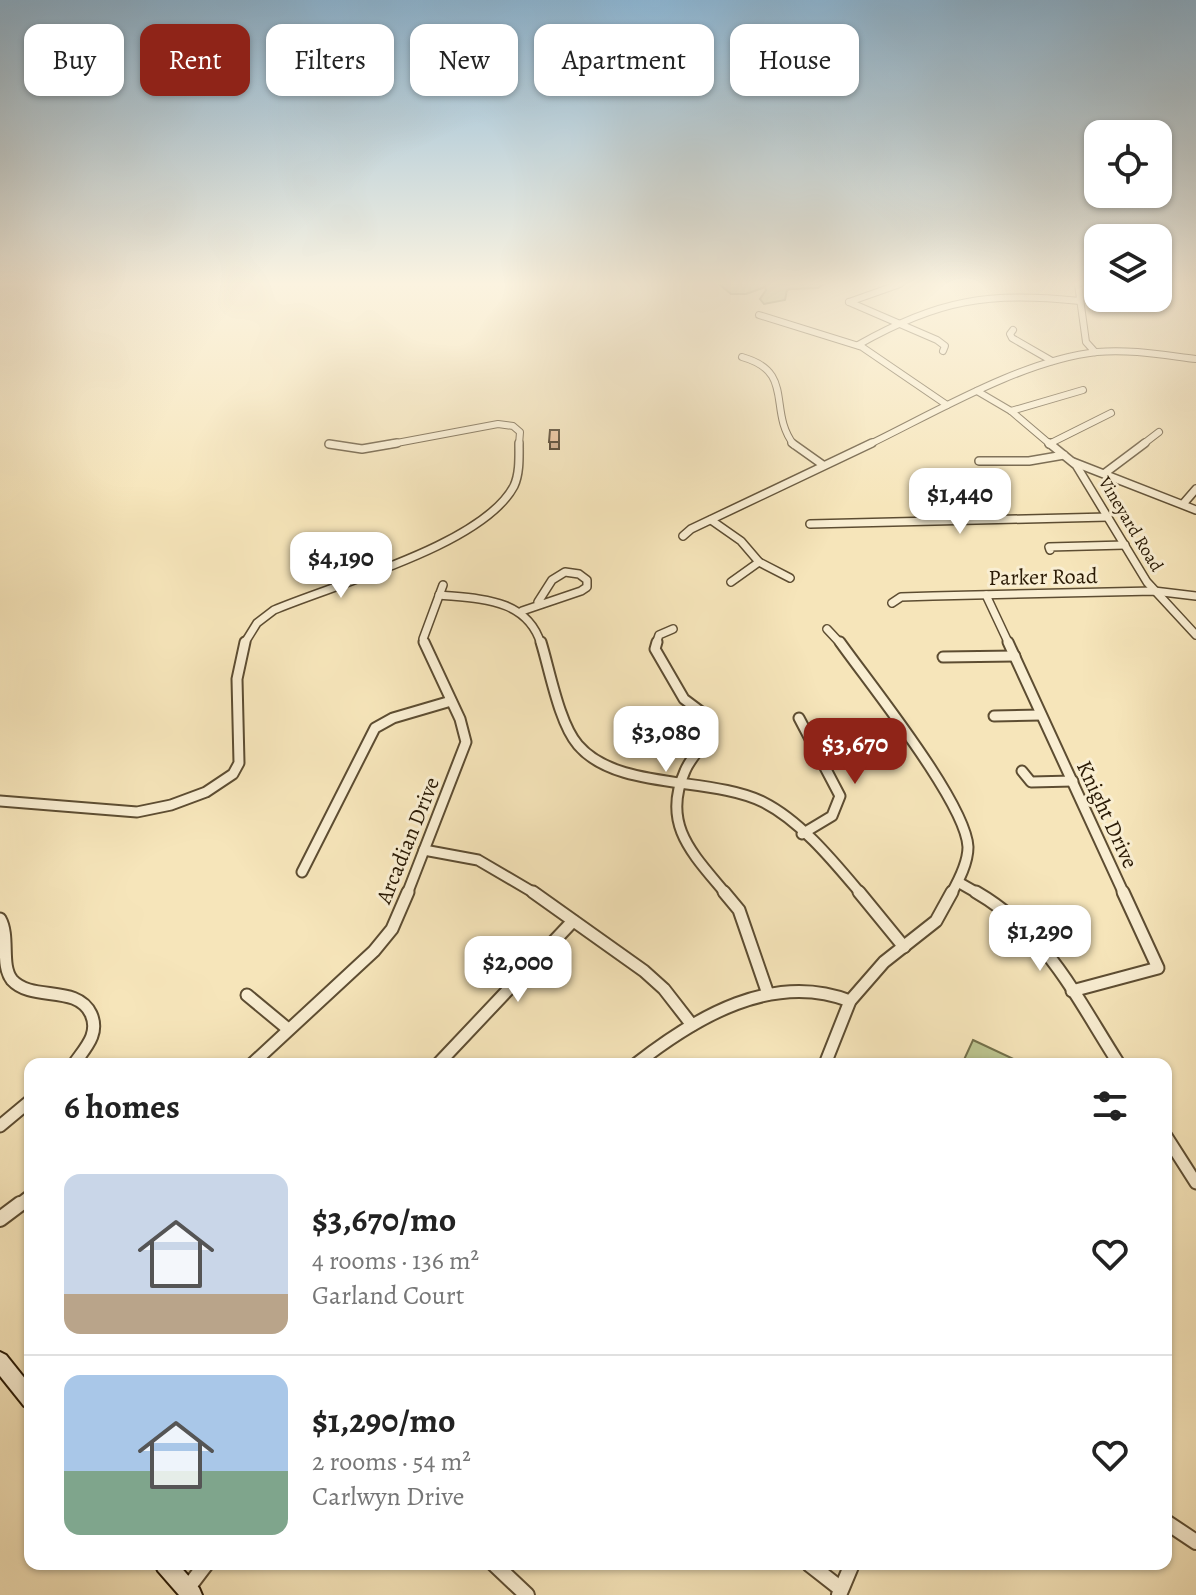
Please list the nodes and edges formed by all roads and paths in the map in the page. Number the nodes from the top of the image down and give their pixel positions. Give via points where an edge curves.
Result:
1 (746, 358) edge
2 (878, 358) edge
3 (1047, 358) edge
4 (1064, 358) edge
5 (1052, 361) junction
6 (977, 391) junction
7 (1082, 392) dead end
8 (947, 405) junction
9 (1013, 412) junction
10 (1111, 413) dead end
11 (1159, 432) dead end
12 (329, 444) dead end
13 (1049, 444) junction
14 (1064, 455) junction
15 (979, 461) dead end
16 (1074, 463) junction
17 (823, 465) junction
18 (1002, 468) dead end
19 (1105, 473) junction
20 (1196, 489) edge
21 (1183, 504) junction
22 (1196, 510) edge
23 (1108, 517) junction
24 (711, 520) junction
25 (810, 524) dead end
26 (683, 536) dead end
27 (1125, 545) junction
28 (1050, 550) dead end
29 (759, 562) junction
30 (790, 578) dead end
31 (731, 582) dead end
32 (1154, 591) junction
33 (986, 595) junction
34 (1196, 596) edge
35 (538, 602) junction
36 (892, 603) dead end
37 (522, 611) junction
38 (673, 629) dead end
39 (827, 629) dead end
40 (1196, 635) edge
41 (1015, 656) junction
42 (943, 657) dead end
43 (451, 701) junction
44 (1041, 715) junction
45 (994, 716) dead end
46 (799, 718) dead end
47 (1022, 771) dead end
48 (682, 780) junction
49 (1073, 781) junction
50 (0, 801) edge
51 (802, 834) junction
52 (424, 850) junction
53 (302, 872) dead end
54 (958, 882) junction
55 (0, 919) edge
56 (573, 921) junction
57 (904, 947) junction
58 (1072, 991) junction
59 (768, 994) junction
60 (247, 995) dead end
61 (850, 1001) junction
62 (692, 1025) junction
63 (288, 1029) junction
64 (78, 1058) edge
65 (258, 1058) edge
66 (444, 1058) edge
67 (645, 1058) edge
68 (827, 1058) edge
69 (1115, 1058) edge
70 (24, 1106) edge
71 (0, 1126) edge
72 (1172, 1145) edge
73 (1196, 1183) edge
74 (24, 1201) edge
75 (0, 1219) edge
76 (0, 1361) edge
77 (24, 1392) edge
78 (1172, 1526) edge
79 (1196, 1542) edge
80 (170, 1570) edge
81 (203, 1570) edge
82 (500, 1570) edge
83 (816, 1570) edge
84 (849, 1570) edge
85 (190, 1592) edge
86 (840, 1592) edge
87 (527, 1595) edge

1 - 17 street via 774,376 787,436
2 - 8 street
3 - 5 street
4 - 5 street
5 - 6 street
6 - 8 street
6 - 9 street
7 - 9 street
8 - 17 street
9 - 13 street
10 - 13 street
11 - 19 street
12 - 50 street via 362,449 498,424 520,432 516,480 487,516 433,546 274,610 256,624 245,642 236,687 239,763 224,784 123,813
13 - 14 street
14 - 15 street
14 - 16 street
16 - 18 street
16 - 19 street
16 - 23 street, Vineyard Road
17 - 24 street
19 - 21 street
20 - 21 street
21 - 22 street
23 - 25 street
23 - 27 street, Vineyard Road
24 - 26 street
24 - 29 street
27 - 28 street
27 - 32 street, Vineyard Road
29 - 30 street
29 - 31 street
32 - 33 street, Parker Road
32 - 34 street, Parker Road
32 - 40 street, Vineyard Road
33 - 36 street, Parker Road via 901,597
33 - 41 street, Knight Drive
35 - 35 street via 556,574 576,572 587,580 578,594
35 - 37 street
37 - 43 street, Arcadian Drive via 441,590 423,639
37 - 48 street via 537,630 579,746 607,766
38 - 48 street via 656,639 655,649 684,699 704,714 711,728
39 - 54 street via 908,736 956,811 968,850
41 - 42 street
41 - 44 street, Knight Drive
43 - 52 street, Arcadian Drive via 464,730 464,750
43 - 53 street via 393,718 371,732
44 - 45 street
44 - 49 street, Knight Drive
46 - 51 street via 840,796 833,815
47 - 49 street via 1031,782
48 - 51 street via 748,795
48 - 59 street via 676,813 680,834 739,910
49 - 58 street, Knight Drive via 1158,968
51 - 57 street
52 - 56 street via 495,867
52 - 63 street, Arcadian Drive via 384,940
54 - 57 street via 936,921
54 - 58 street via 1029,930
55 - 64 street via 12,980 72,997 91,1015 93,1038
56 - 62 street via 655,980
56 - 66 street
57 - 61 street
58 - 69 street
59 - 61 street via 817,991
59 - 62 street via 735,1003
60 - 63 street
61 - 68 street
62 - 67 street
63 - 65 street, Arcadian Drive
70 - 71 street
72 - 73 street
74 - 75 street
76 - 77 main road
78 - 79 street
80 - 85 main road
81 - 85 street
82 - 87 street
83 - 86 street
84 - 86 street

